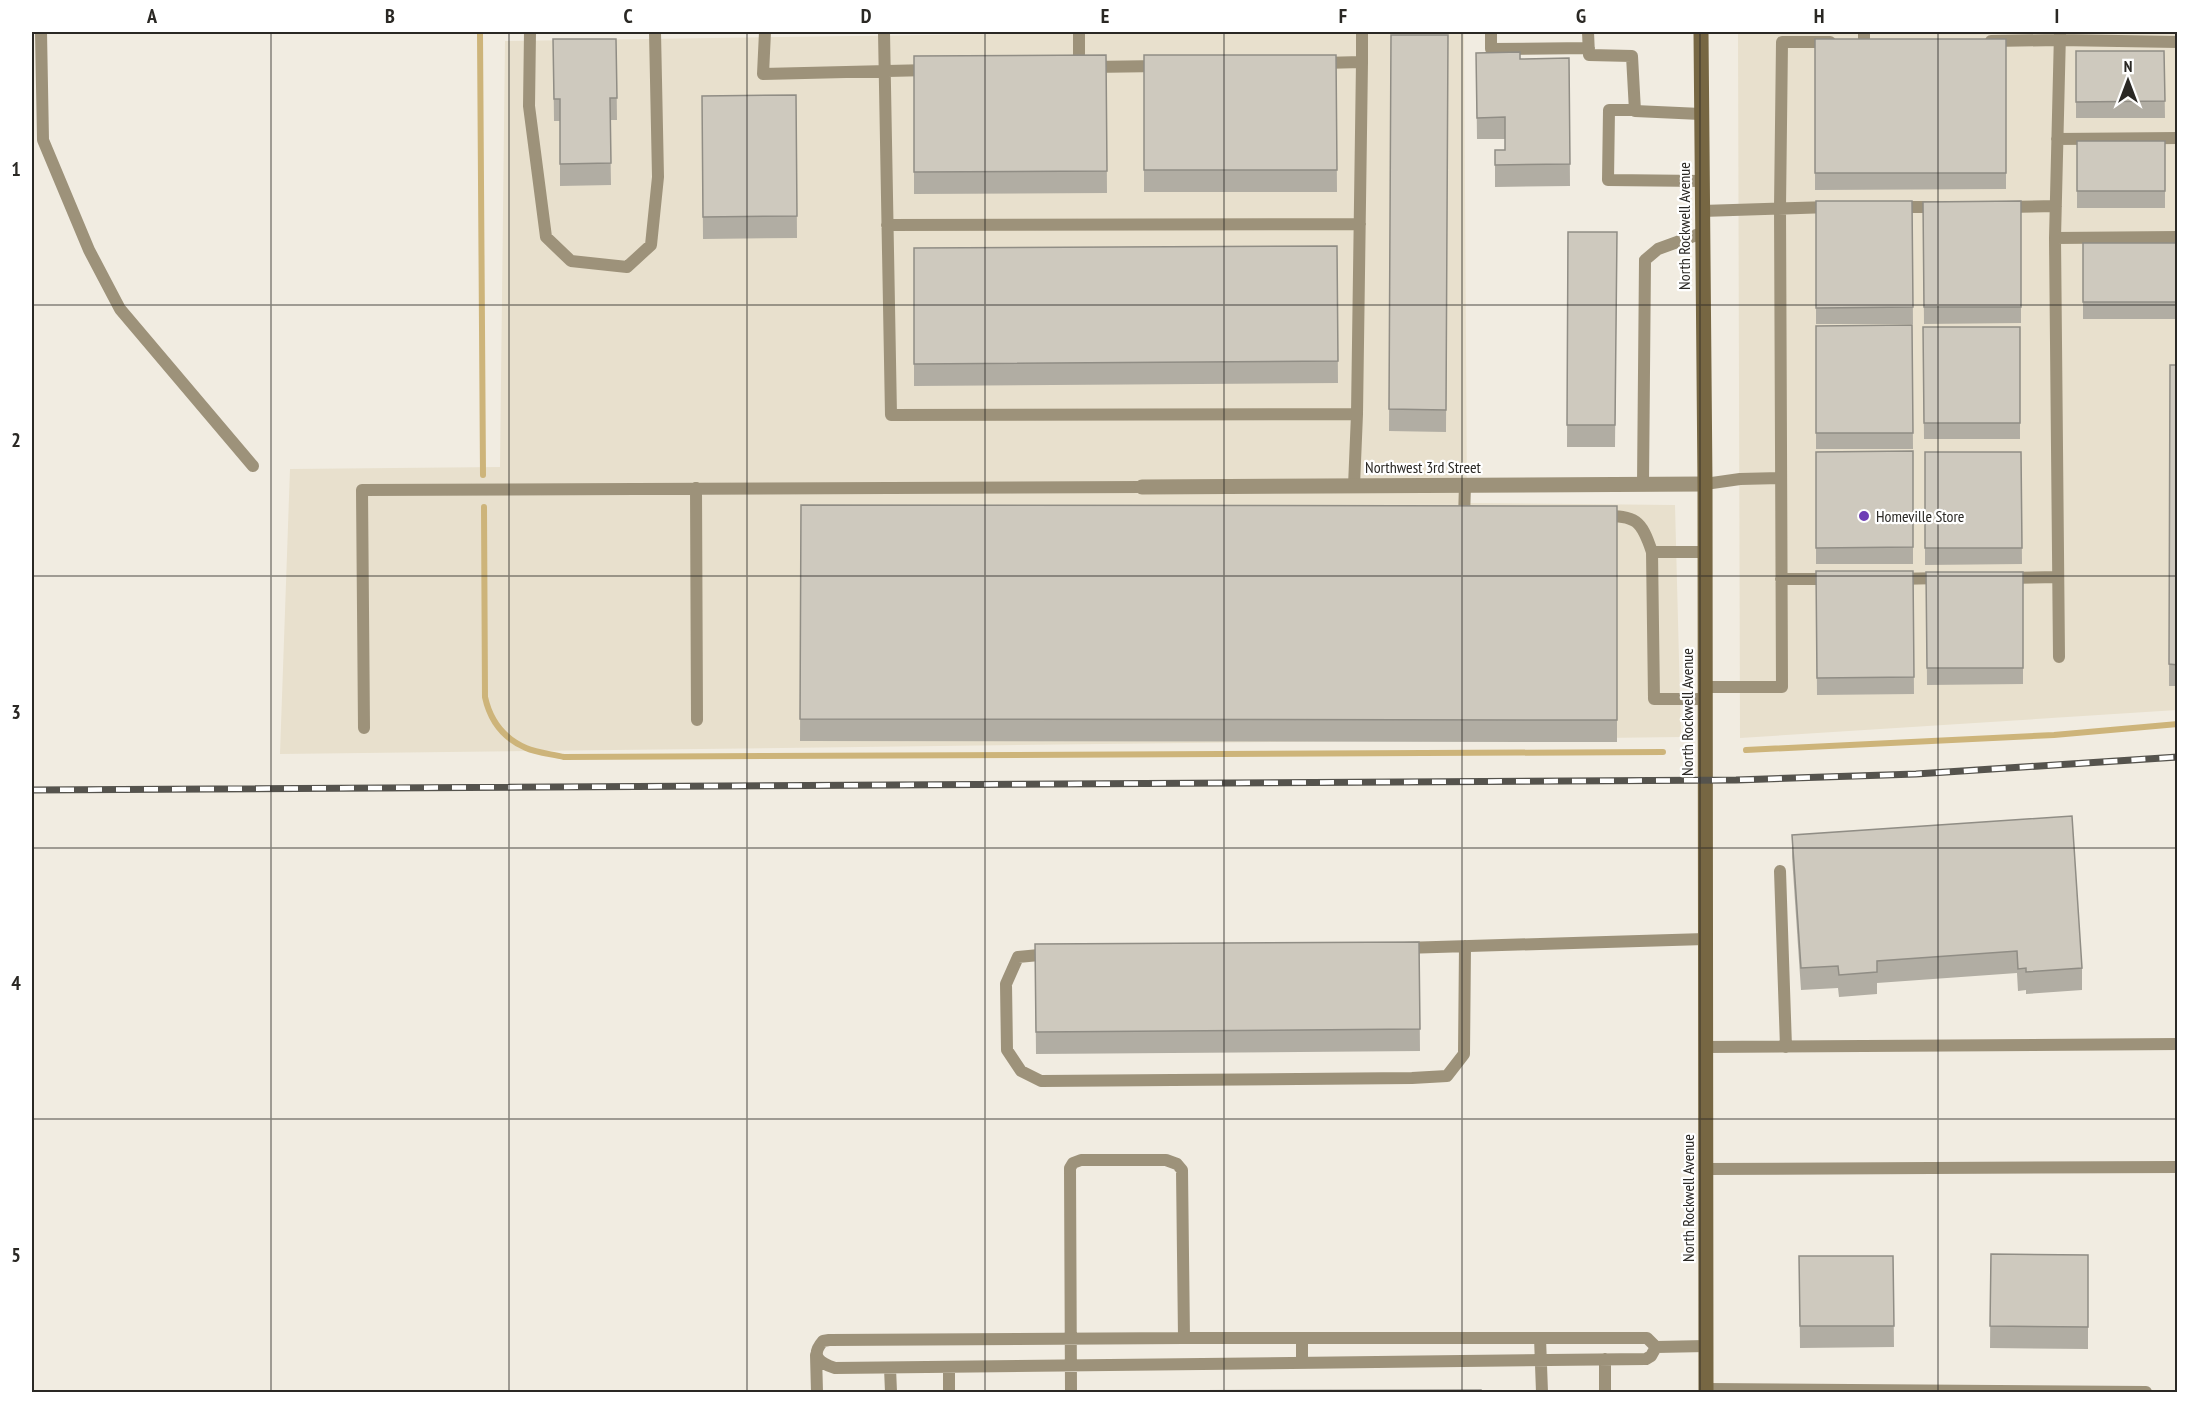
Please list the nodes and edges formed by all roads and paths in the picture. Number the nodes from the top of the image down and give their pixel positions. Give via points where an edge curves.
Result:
1 (41, 32) edge
2 (530, 32) edge
3 (655, 32) edge
4 (765, 32) edge
5 (884, 32) edge
6 (1079, 32) edge
7 (1362, 32) edge
8 (1491, 32) edge
9 (1588, 32) edge
10 (1701, 32) edge
11 (2060, 36) edge
12 (1781, 37) edge
13 (1859, 40) edge
14 (1978, 41) edge
15 (2178, 42) edge
16 (1589, 48) junction
17 (1362, 62) junction
18 (1315, 63) edge
19 (1173, 66) edge
20 (941, 70) edge
21 (884, 71) junction
22 (1635, 110) junction
23 (1701, 114) junction
24 (2178, 138) edge
25 (2057, 140) junction
26 (1702, 181) junction
27 (2056, 206) junction
28 (1780, 207) junction
29 (1837, 207) edge
30 (1883, 207) edge
31 (1952, 207) edge
32 (1998, 207) edge
33 (1702, 211) junction
34 (1360, 224) junction
35 (887, 225) junction
36 (1702, 233) junction
37 (2178, 237) edge
38 (2055, 238) junction
39 (1357, 414) junction
40 (253, 466) dead end
41 (1780, 478) junction
42 (1643, 484) junction
43 (1705, 484) junction
44 (1465, 485) junction
45 (1354, 486) junction
46 (1142, 487) joint
47 (696, 489) junction
48 (1594, 516) edge
49 (1476, 518) edge
50 (1652, 552) junction
51 (1705, 552) junction
52 (1954, 578) edge
53 (1989, 578) edge
54 (2058, 578) junction
55 (1781, 579) junction
56 (1839, 579) edge
57 (1885, 579) edge
58 (2059, 657) dead end
59 (1705, 693) junction
60 (697, 720) dead end
61 (364, 728) dead end
62 (1780, 871) dead end
63 (1705, 939) junction
64 (1465, 946) junction
65 (1394, 948) edge
66 (1060, 953) edge
67 (2178, 1044) edge
68 (1706, 1047) junction
69 (1786, 1047) junction
70 (2178, 1167) edge
71 (1706, 1169) junction
72 (1184, 1338) junction
73 (1302, 1338) junction
74 (1540, 1338) junction
75 (1071, 1341) junction
76 (1706, 1346) junction
77 (1656, 1347) junction
78 (816, 1355) junction
79 (1605, 1359) junction
80 (1541, 1360) junction
81 (1302, 1363) junction
82 (1071, 1365) junction
83 (949, 1367) junction
84 (890, 1368) junction
85 (1706, 1391) edge
86 (817, 1392) edge
87 (891, 1392) edge
88 (949, 1392) edge
89 (1071, 1392) edge
90 (1542, 1392) edge
91 (1605, 1392) edge
92 (2146, 1392) edge

1 - 40 lane via 43,140 89,250 120,309
2 - 3 lane via 530,106 546,237 571,261 627,267 651,244 658,177
4 - 21 lane via 763,74
5 - 21 lane
6 - 19 lane via 1073,68
7 - 17 lane
8 - 16 lane via 1491,49
9 - 16 lane
10 - 23 main road, North Rockwell Avenue
11 - 14 lane
11 - 15 lane
11 - 25 lane
12 - 13 lane
12 - 28 lane
16 - 22 lane via 1589,55 1632,56
17 - 18 lane
17 - 34 lane
20 - 21 lane
21 - 35 lane
22 - 23 lane
22 - 26 lane via 1609,111 1608,180
23 - 26 main road, North Rockwell Avenue
24 - 25 lane
25 - 27 lane
26 - 33 main road, North Rockwell Avenue
27 - 32 lane
27 - 38 lane
28 - 29 lane
28 - 33 lane
28 - 41 lane
30 - 31 lane
33 - 36 main road, North Rockwell Avenue
34 - 35 lane
34 - 39 lane
35 - 39 lane via 891,415
36 - 42 lane via 1659,249 1645,260
36 - 43 main road, North Rockwell Avenue
37 - 38 lane
38 - 54 lane
39 - 45 lane
41 - 43 lane
41 - 55 lane
42 - 43 street, Northwest 3rd Street
42 - 44 street, Northwest 3rd Street
43 - 51 main road, North Rockwell Avenue
44 - 45 street, Northwest 3rd Street
44 - 49 lane via 1464,519
45 - 46 street, Northwest 3rd Street
46 - 47 lane
47 - 60 lane
47 - 61 lane via 362,490
48 - 50 lane via 1635,520 1644,529
50 - 51 lane
50 - 59 lane via 1654,699
51 - 59 main road, North Rockwell Avenue
52 - 57 lane
53 - 54 lane
54 - 58 lane
55 - 56 lane
55 - 59 lane via 1782,687
59 - 63 main road, North Rockwell Avenue
62 - 69 lane
63 - 64 lane
63 - 68 main road, North Rockwell Avenue
64 - 65 lane
64 - 66 lane via 1464,1054 1448,1076 1412,1078 1041,1081 1021,1071 1007,1050 1006,984 1018,957
67 - 69 lane
68 - 69 lane
68 - 71 main road, North Rockwell Avenue
70 - 71 lane
71 - 76 main road, North Rockwell Avenue
72 - 73 lane
72 - 75 lane
72 - 75 lane via 1182,1170 1166,1160 1081,1160 1070,1168
73 - 74 lane
73 - 81 lane
74 - 77 lane via 1647,1338
74 - 80 lane
75 - 78 lane via 829,1340 823,1341
75 - 82 lane
76 - 77 lane
76 - 85 main road, North Rockwell Avenue
77 - 79 lane via 1646,1359
78 - 84 lane via 824,1365 835,1368
78 - 86 lane
79 - 80 lane
79 - 91 lane
80 - 81 lane
80 - 90 lane
81 - 82 lane
82 - 83 lane
82 - 89 lane
83 - 84 lane
83 - 88 lane
84 - 87 lane
85 - 92 lane

